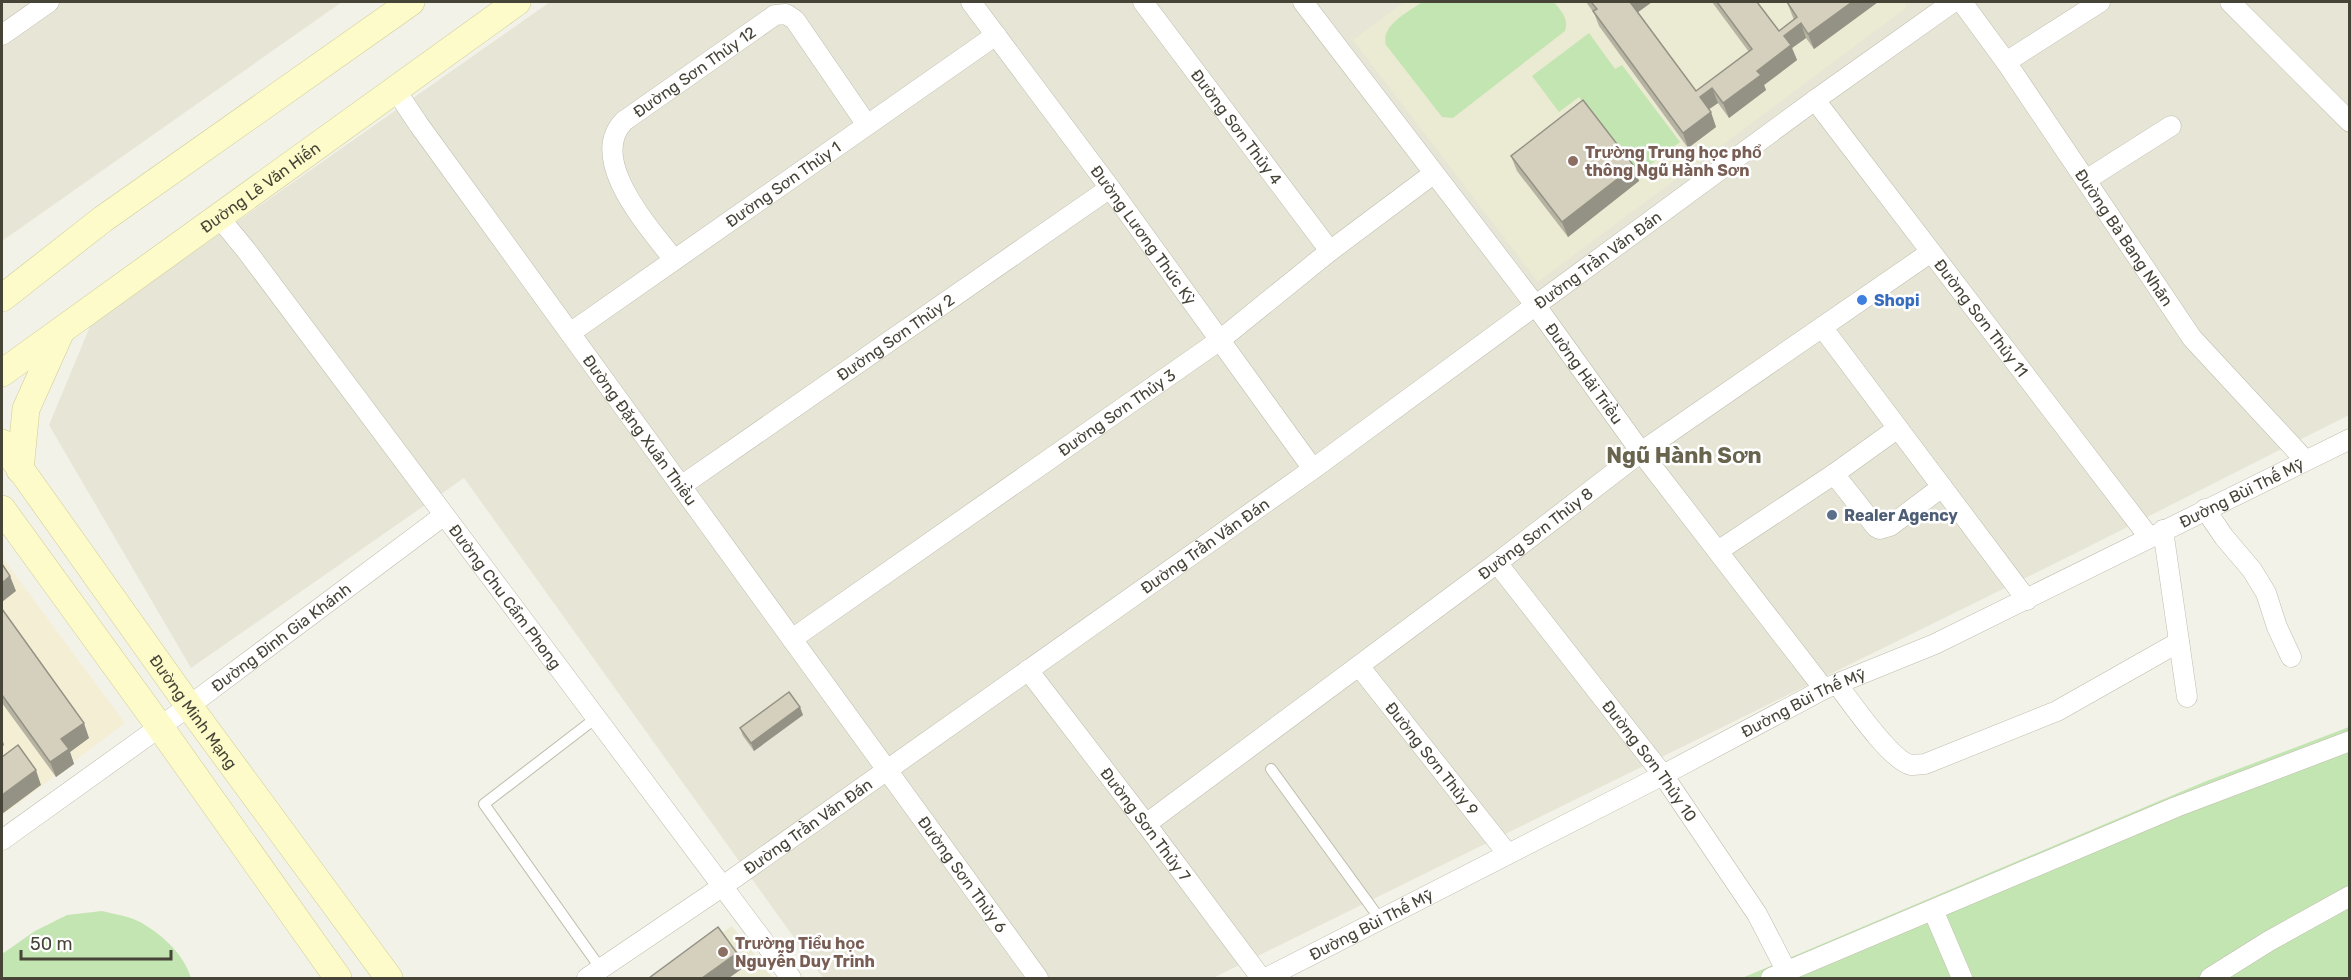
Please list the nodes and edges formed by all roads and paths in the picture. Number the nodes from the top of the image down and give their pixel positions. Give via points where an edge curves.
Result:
1 (49, 2) edge
2 (411, 2) edge
3 (517, 2) edge
4 (971, 2) edge
5 (1143, 2) edge
6 (1303, 2) edge
7 (1953, 2) edge
8 (1962, 2) edge
9 (2100, 2) edge
10 (2230, 2) edge
11 (2, 35) edge
12 (996, 35) junction
13 (2006, 62) junction
14 (394, 89) junction
15 (1815, 100) junction
16 (2349, 122) edge
17 (867, 125) junction
18 (2171, 126) dead end
19 (1433, 174) junction
20 (2086, 180) junction
21 (1110, 188) junction
22 (218, 216) junction
23 (1330, 251) junction
24 (1931, 252) junction
25 (674, 260) junction
26 (28, 277) junction
27 (2, 283) edge
28 (2, 298) edge
29 (1536, 306) junction
30 (1822, 327) junction
31 (62, 330) junction
32 (570, 333) junction
33 (1220, 340) junction
34 (2, 373) edge
35 (1898, 428) junction
36 (2349, 439) edge
37 (2, 443) edge
38 (1641, 452) junction
39 (2305, 460) junction
40 (1313, 469) junction
41 (20, 470) junction
42 (1834, 474) junction
43 (681, 486) junction
44 (1942, 487) junction
45 (2, 509) edge
46 (2205, 509) junction
47 (443, 516) junction
48 (2156, 534) junction
49 (1718, 551) junction
50 (1497, 563) junction
51 (2027, 600) junction
52 (792, 639) junction
53 (2179, 642) junction
54 (2291, 657) dead end
55 (1359, 666) junction
56 (1028, 670) junction
57 (1831, 686) junction
58 (2187, 697) dead end
59 (189, 706) junction
60 (596, 718) junction
61 (160, 727) junction
62 (2349, 741) edge
63 (1271, 769) dead end
64 (886, 770) junction
65 (1663, 775) junction
66 (1146, 824) junction
67 (2, 840) edge
68 (1507, 853) junction
69 (723, 886) junction
70 (2349, 896) edge
71 (1934, 910) junction
72 (1380, 919) junction
73 (594, 974) edge
74 (1779, 975) edge
75 (338, 978) edge
76 (389, 978) edge
77 (791, 978) edge
78 (1038, 978) edge
79 (1261, 978) edge
80 (1266, 978) edge
81 (1962, 978) edge
82 (2210, 978) edge

1 - 11 street
2 - 26 main road via 178,165
3 - 14 main road, Đường Lê Văn Hiến
4 - 12 street, Đường Lương Thúc Kỳ
5 - 23 street, Đường Sơn Thủy 4
6 - 19 street, Đường Hải Triều
7 - 15 street, Đường Trần Văn Đán
8 - 13 street, Đường Bà Bang Nhãn
9 - 13 street
10 - 16 street
12 - 17 street, Đường Sơn Thủy 1
12 - 21 street, Đường Lương Thúc Kỳ
13 - 20 street, Đường Bà Bang Nhãn
14 - 22 main road, Đường Lê Văn Hiến
14 - 32 street, Đường Đặng Xuân Thiều
15 - 24 street, Đường Sơn Thủy 11
15 - 29 street, Đường Trần Văn Đán
17 - 25 street, Đường Sơn Thủy 1
17 - 25 street, Đường Sơn Thủy 12 via 795,20 786,14 775,15 703,64 624,121 616,129 613,147 620,185
18 - 20 street
19 - 23 street, Đường Sơn Thủy 3
19 - 29 street, Đường Hải Triều
20 - 39 street, Đường Bà Bang Nhãn via 2192,338
21 - 33 street, Đường Lương Thúc Kỳ
21 - 43 street, Đường Sơn Thủy 2
22 - 31 main road, Đường Lê Văn Hiến
22 - 47 street, Đường Chu Cẩm Phong
23 - 33 street, Đường Sơn Thủy 3
24 - 30 street, Đường Sơn Thủy 8
24 - 48 street, Đường Sơn Thủy 11
25 - 32 street, Đường Sơn Thủy 1
26 - 27 main road
26 - 28 main road
29 - 38 street, Đường Hải Triều
29 - 40 street, Đường Trần Văn Đán
30 - 35 street
30 - 38 street, Đường Sơn Thủy 8
31 - 34 main road, Đường Lê Văn Hiến
31 - 41 main road via 26,409
32 - 43 street, Đường Đặng Xuân Thiều
33 - 40 street, Đường Lương Thúc Kỳ
33 - 52 street, Đường Sơn Thủy 3
35 - 42 street
35 - 44 street
36 - 39 street, Đường Bùi Thế Mỹ
37 - 41 main road, Đường Minh Mạng
38 - 49 street, Đường Hải Triều
38 - 50 street, Đường Sơn Thủy 8
39 - 46 street, Đường Bùi Thế Mỹ
40 - 56 street, Đường Trần Văn Đán
41 - 59 main road, Đường Minh Mạng
42 - 44 street via 1880,529 1890,526
42 - 49 street
43 - 52 street, Đường Đặng Xuân Thiều
44 - 51 street
45 - 61 main road
46 - 48 street, Đường Bùi Thế Mỹ
46 - 54 street via 2266,593
47 - 59 street, Đường Đinh Gia Khánh
47 - 60 street, Đường Chu Cẩm Phong
48 - 51 street, Đường Bùi Thế Mỹ
48 - 53 street
49 - 57 street, Đường Hải Triều
50 - 55 street, Đường Sơn Thủy 8
50 - 65 street, Đường Sơn Thủy 10
51 - 57 street, Đường Bùi Thế Mỹ via 1935,644
52 - 64 street, Đường Đặng Xuân Thiều
53 - 57 street, Đường Hải Triều via 2057,711 1925,764 1909,765 1895,756
53 - 58 street
55 - 66 street, Đường Sơn Thủy 8
55 - 68 street, Đường Sơn Thủy 9
56 - 64 street, Đường Trần Văn Đán
56 - 66 street, Đường Sơn Thủy 7
57 - 65 street, Đường Bùi Thế Mỹ
59 - 61 street, Đường Đinh Gia Khánh
59 - 76 main road, Đường Minh Mạng
60 - 69 street, Đường Chu Cẩm Phong
60 - 73 lane via 484,804
61 - 67 street, Đường Đinh Gia Khánh
61 - 75 main road
62 - 71 street via 2176,807
63 - 72 lane
64 - 69 street, Đường Trần Văn Đán
64 - 78 street, Đường Sơn Thủy 6
65 - 68 street, Đường Bùi Thế Mỹ
65 - 74 street, Đường Sơn Thủy 10 via 1752,906
66 - 79 street, Đường Sơn Thủy 7
68 - 72 street, Đường Bùi Thế Mỹ
69 - 73 street, Đường Trần Văn Đán
69 - 77 street, Đường Chu Cẩm Phong
70 - 82 street
71 - 74 street
71 - 81 street
72 - 80 street, Đường Bùi Thế Mỹ

